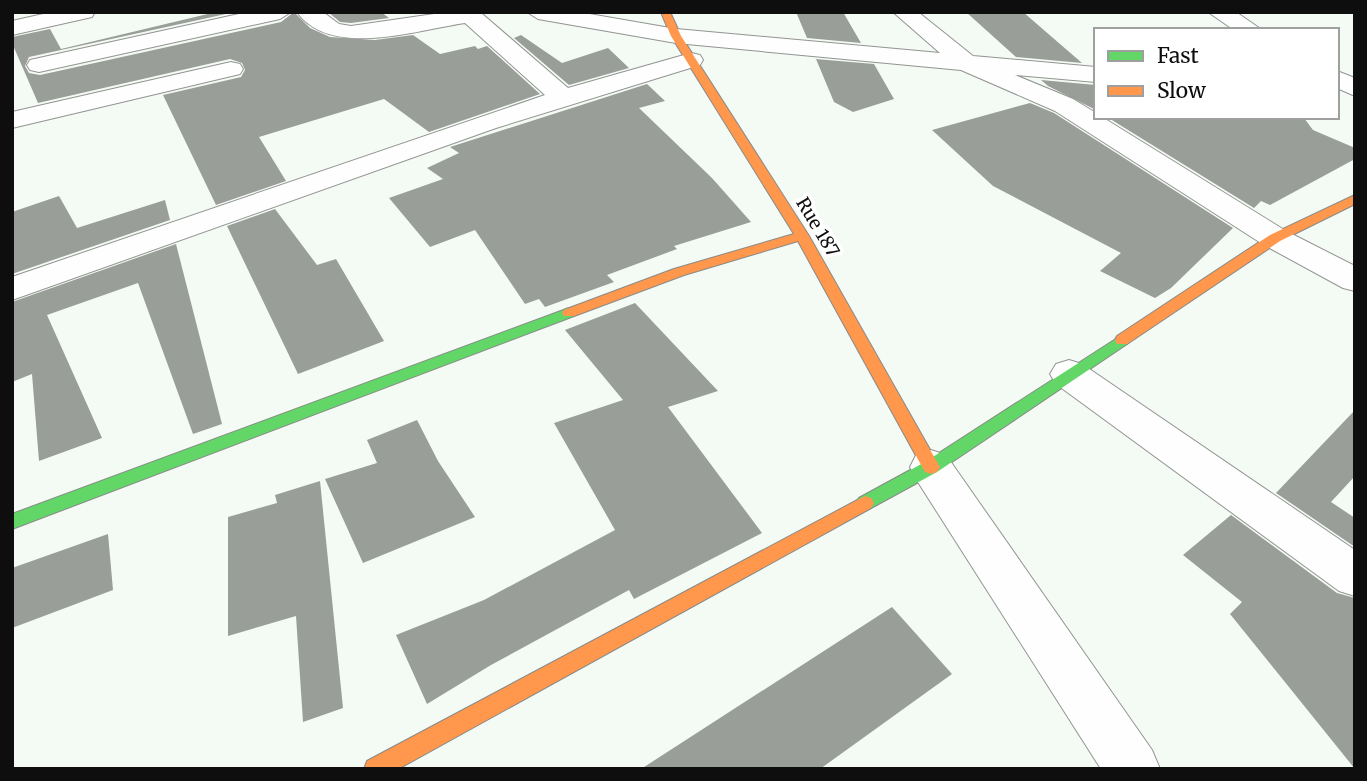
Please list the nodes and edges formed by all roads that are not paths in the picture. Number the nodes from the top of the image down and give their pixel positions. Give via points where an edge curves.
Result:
1 (84, 12) edge
2 (280, 12) edge
3 (308, 12) edge
4 (538, 12) edge
5 (665, 12) edge
6 (904, 12) edge
7 (1219, 12) edge
8 (468, 14) edge
9 (114, 22) dead end
10 (12, 28) edge
11 (1247, 28) edge
12 (676, 36) junction
13 (122, 48) junction
14 (691, 60) junction
15 (966, 63) junction
16 (39, 65) dead end
17 (231, 69) dead end
18 (1094, 75) edge
19 (1339, 79) edge
20 (1355, 88) edge
21 (563, 98) junction
22 (12, 120) edge
23 (1355, 199) edge
24 (802, 236) junction
25 (1275, 238) junction
26 (1355, 280) edge
27 (12, 289) edge
28 (1069, 374) junction
29 (931, 467) junction
30 (12, 522) edge
31 (1355, 576) edge
32 (375, 769) edge
33 (1133, 769) edge

1 - 10 street
2 - 13 street
3 - 8 street via 332,30 351,33
4 - 12 street
5 - 12 street, Rue 187
6 - 15 street
7 - 11 street
8 - 21 street
9 - 13 street
12 - 14 street, Rue 187
12 - 15 street
13 - 16 street
14 - 21 street
14 - 24 street, Rue 187
15 - 18 street
15 - 25 street via 1064,105
17 - 22 street
19 - 20 street
21 - 27 street
23 - 25 street
24 - 29 street, Rue 187
24 - 30 street via 679,272
25 - 26 street
25 - 28 street
28 - 29 street
28 - 31 street
29 - 32 street
29 - 33 street

